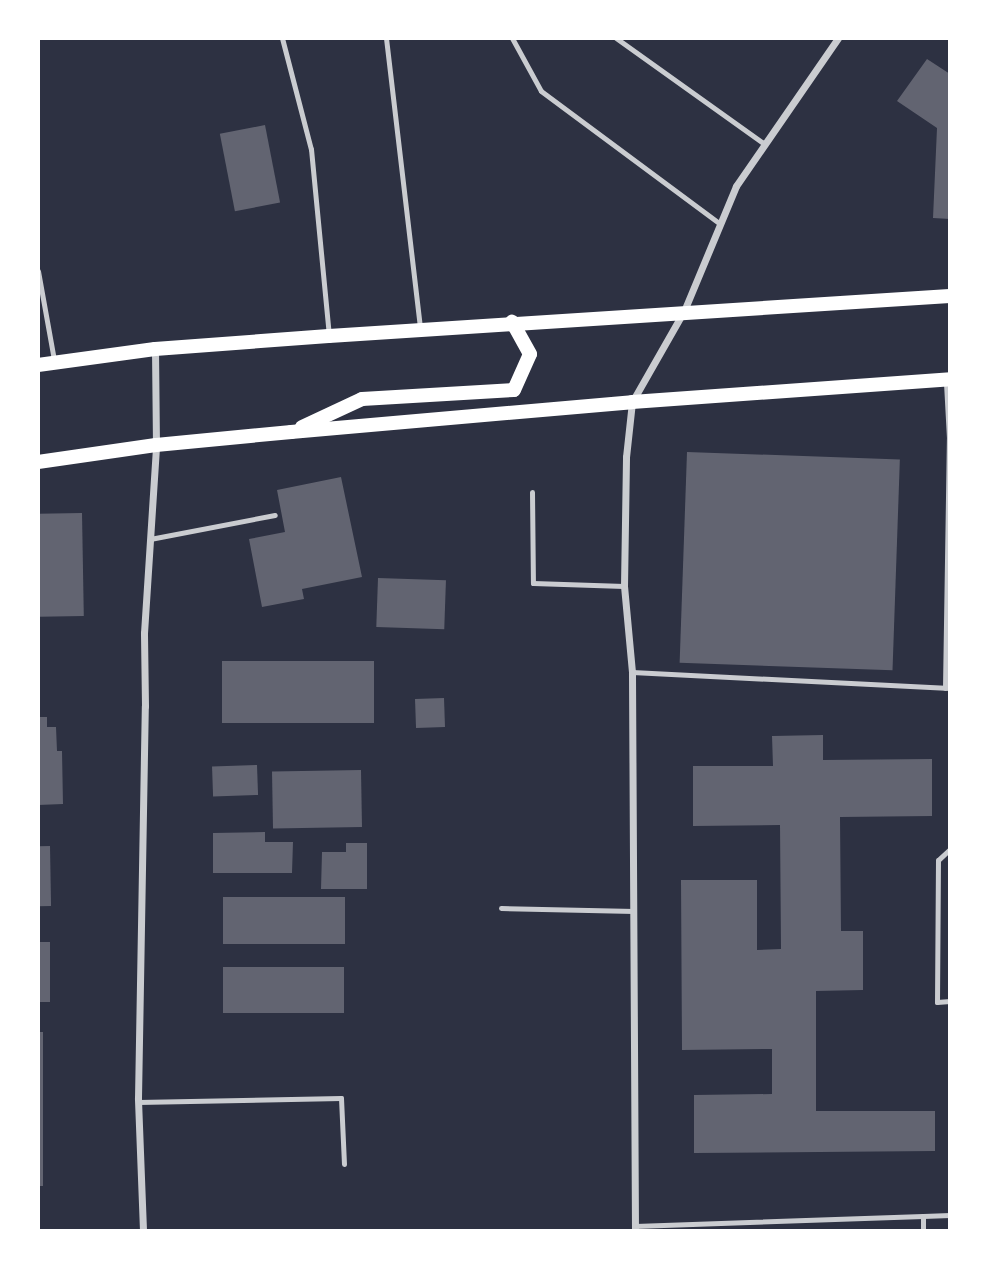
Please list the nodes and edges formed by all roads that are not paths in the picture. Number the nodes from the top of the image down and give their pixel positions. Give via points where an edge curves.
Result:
1 (282, 38) edge
2 (386, 38) edge
3 (512, 38) edge
4 (616, 38) edge
5 (838, 38) edge
6 (763, 143) junction
7 (719, 223) junction
8 (38, 271) edge
9 (950, 296) edge
10 (684, 311) junction
11 (512, 322) junction
12 (420, 329) junction
13 (329, 336) junction
14 (155, 349) junction
15 (55, 363) junction
16 (38, 365) edge
17 (948, 379) edge
18 (632, 402) junction
19 (291, 432) junction
20 (156, 445) junction
21 (38, 462) edge
22 (532, 492) dead end
23 (275, 515) dead end
24 (150, 539) junction
25 (624, 586) junction
26 (632, 672) junction
27 (948, 688) edge
28 (950, 849) edge
29 (501, 908) dead end
30 (634, 911) junction
31 (950, 1001) edge
32 (138, 1102) junction
33 (344, 1164) dead end
34 (950, 1215) edge
35 (923, 1216) junction
36 (635, 1228) edge
37 (143, 1230) edge
38 (923, 1230) edge

1 - 13 lane via 310,149
2 - 12 lane
3 - 7 lane via 541,90
4 - 6 lane
5 - 6 street
6 - 7 street
7 - 10 street
8 - 15 lane
9 - 10 main road
10 - 11 main road
10 - 18 street
11 - 12 main road
11 - 19 main road via 530,355 514,390 362,399
12 - 13 main road
13 - 14 main road
14 - 15 main road
14 - 20 street
15 - 16 main road
17 - 18 main road
17 - 27 lane
18 - 19 main road
18 - 25 street via 626,457
19 - 20 main road
20 - 21 main road
20 - 24 street
22 - 25 lane via 533,583
23 - 24 lane
24 - 32 street via 144,632
25 - 26 street
26 - 27 lane
26 - 30 street
28 - 31 lane via 938,860 937,1002
29 - 30 lane
30 - 36 street
32 - 33 lane via 341,1098
32 - 37 street
34 - 35 lane
35 - 36 lane
35 - 38 lane

